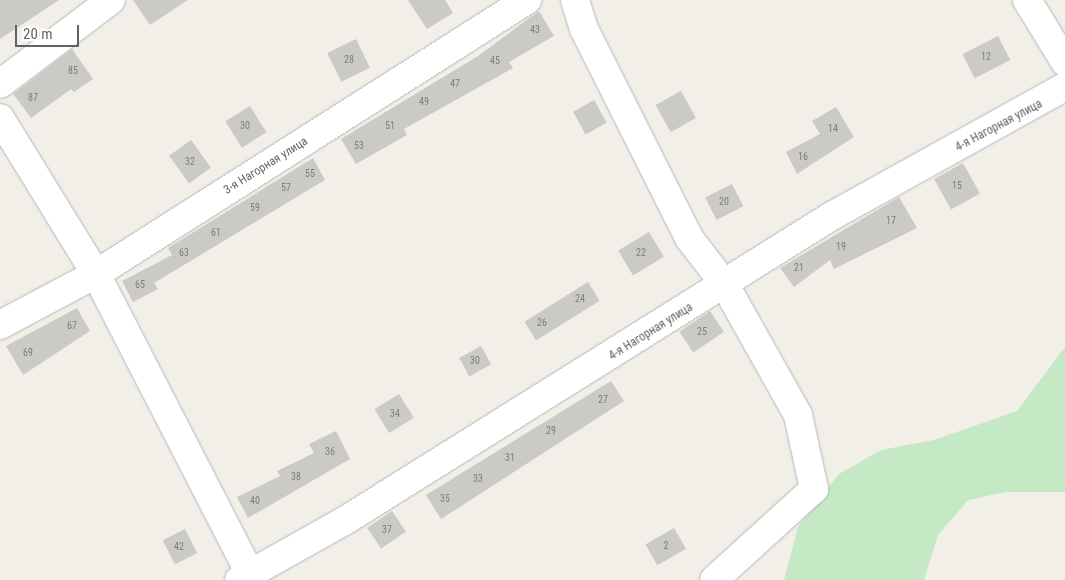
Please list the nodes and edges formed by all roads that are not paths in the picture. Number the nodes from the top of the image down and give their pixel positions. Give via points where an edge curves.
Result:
1 (111, 0) edge
2 (527, 0) edge
3 (575, 0) edge
4 (1027, 0) edge
5 (1065, 62) edge
6 (0, 84) edge
7 (1065, 87) edge
8 (0, 118) edge
9 (96, 274) junction
10 (725, 285) junction
11 (0, 325) edge
12 (248, 579) edge
13 (714, 580) edge

1 - 6 street
2 - 9 street, 3-я Нагорная улица
3 - 10 street via 584,29 689,238
4 - 5 street
7 - 10 street, 4-я Нагорная улица via 830,217
8 - 9 street
9 - 11 street, 3-я Нагорная улица
9 - 12 street
10 - 12 street, 4-я Нагорная улица
10 - 13 street via 798,415 814,489

